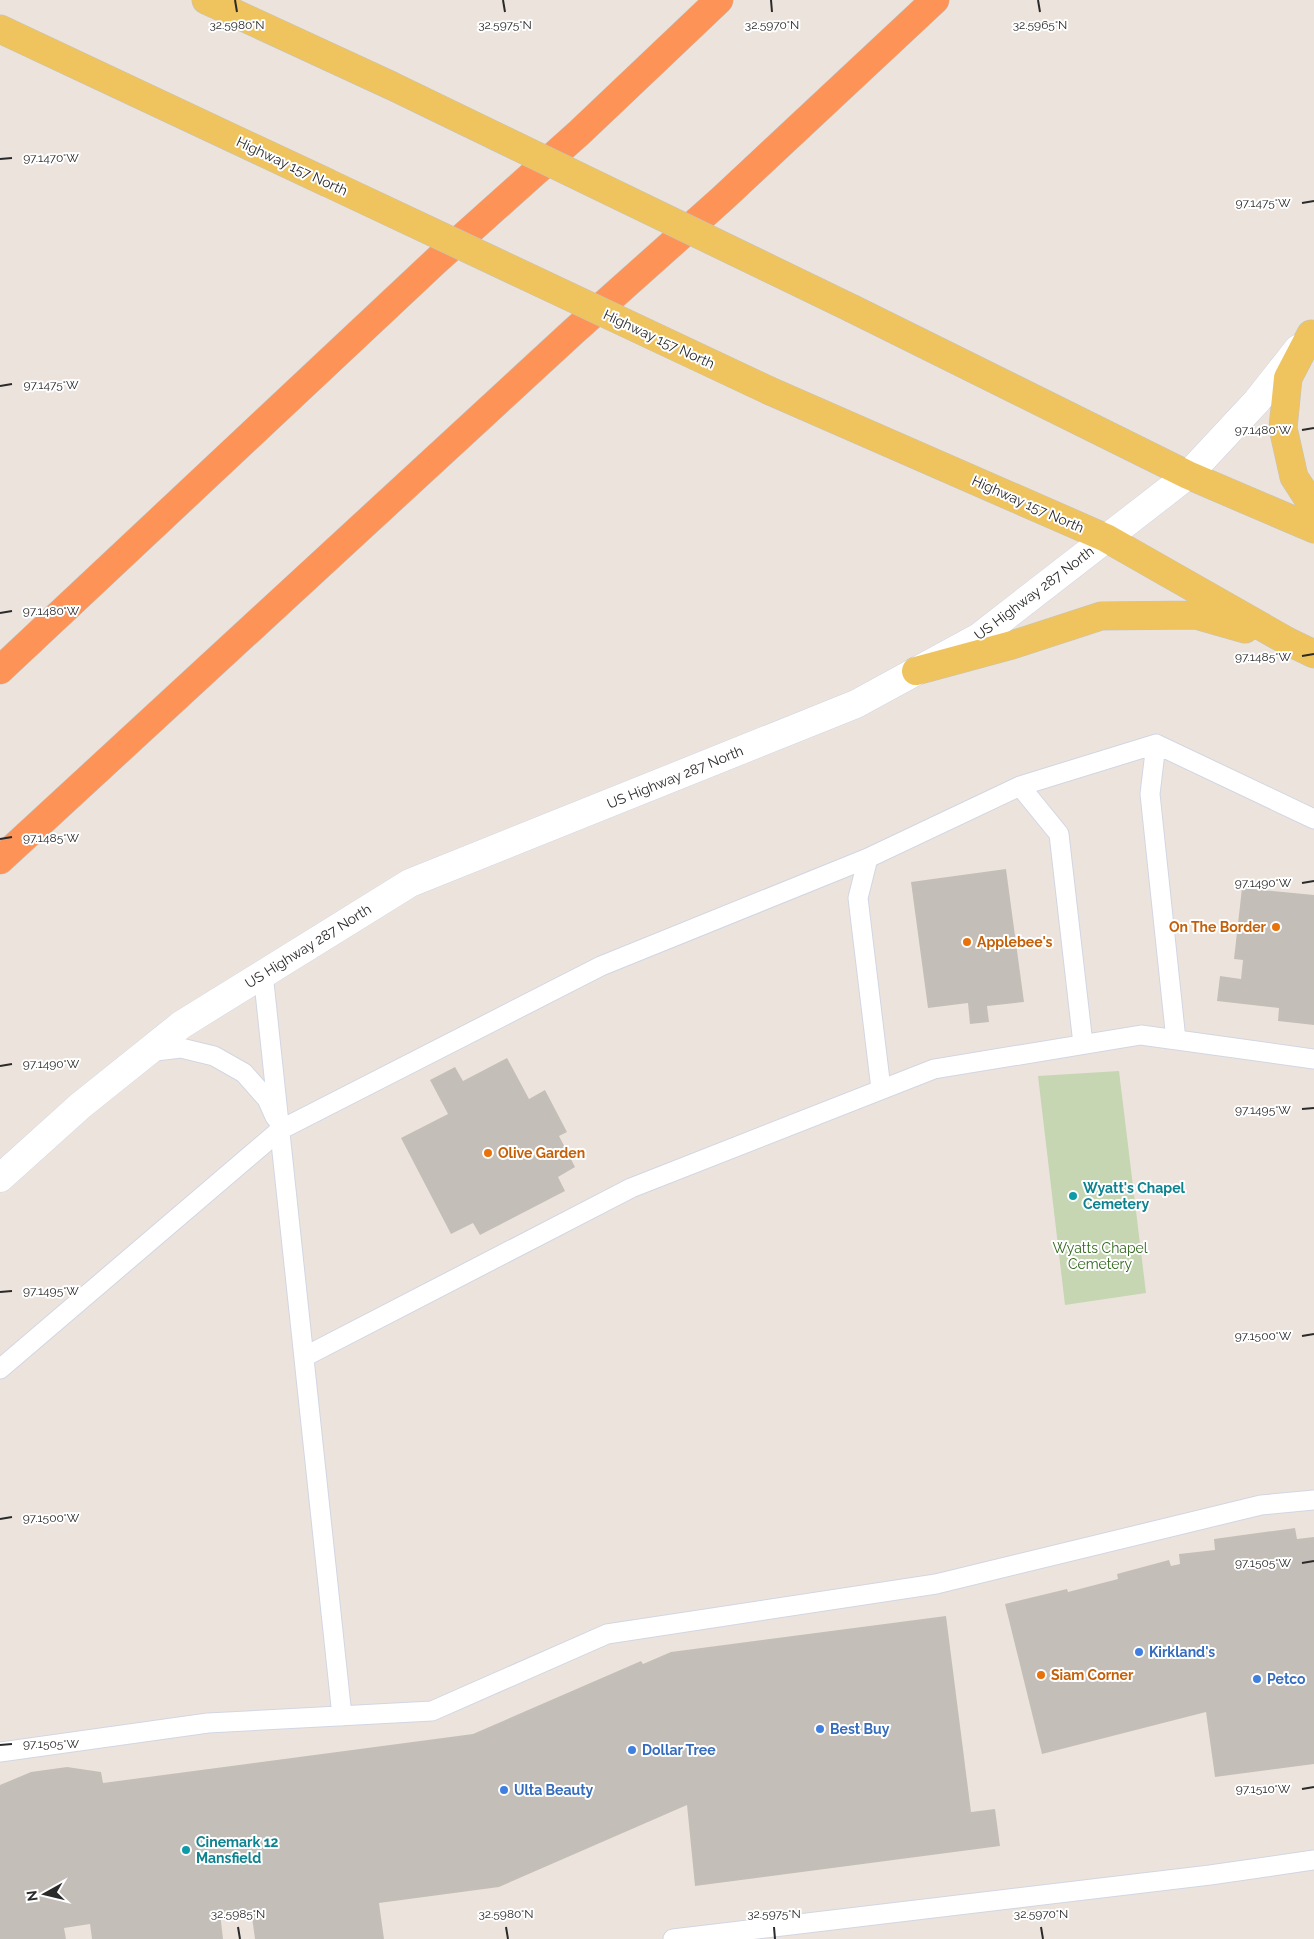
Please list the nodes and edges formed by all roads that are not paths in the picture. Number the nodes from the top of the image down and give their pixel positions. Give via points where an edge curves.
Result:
1 (206, 0) edge
2 (719, 0) edge
3 (935, 0) edge
4 (0, 29) edge
5 (1312, 332) edge
6 (1188, 475) junction
7 (1314, 508) edge
8 (1314, 529) edge
9 (1106, 538) junction
10 (1287, 641) junction
11 (1314, 654) edge
12 (0, 670) edge
13 (916, 671) junction
14 (1156, 744) junction
15 (1020, 786) junction
16 (1314, 818) edge
17 (868, 858) junction
18 (0, 860) edge
19 (263, 973) junction
20 (1176, 1040) junction
21 (1083, 1044) junction
22 (147, 1052) junction
23 (1314, 1059) edge
24 (881, 1089) junction
25 (280, 1130) junction
26 (0, 1178) edge
27 (304, 1357) junction
28 (0, 1369) edge
29 (1314, 1500) edge
30 (342, 1716) junction
31 (0, 1752) edge
32 (1314, 1860) edge
33 (673, 1939) edge

1 - 6 main road, bridge via 390,85
2 - 12 highway
3 - 18 highway
4 - 9 main road, Highway 157 North, bridge via 770,391
5 - 6 main road, US Highway 287 North via 1257,401
5 - 7 main road via 1288,378 1283,428 1294,477
6 - 8 main road
6 - 9 main road, US Highway 287 North
9 - 10 main road, Highway 157 North
9 - 13 main road, US Highway 287 North via 979,637
10 - 11 main road, Highway 157 North
10 - 13 main road via 1196,615 1101,616
13 - 19 main road, US Highway 287 North via 856,704 410,883
14 - 15 lane
14 - 16 lane
14 - 20 lane via 1150,794
15 - 17 lane
15 - 21 lane via 1059,834
17 - 24 lane via 858,898
17 - 25 lane via 601,966
19 - 22 main road, US Highway 287 North via 181,1025
19 - 25 lane
20 - 21 lane via 1141,1034
20 - 23 lane
21 - 24 lane via 934,1069
22 - 25 lane via 181,1048 214,1056 244,1073 266,1098
22 - 26 main road, US Highway 287 North via 80,1106
24 - 27 lane via 631,1188
25 - 27 lane
25 - 28 lane
27 - 30 lane
29 - 30 lane via 1261,1505 936,1584 607,1634 432,1711
30 - 31 lane via 208,1723
32 - 33 lane

